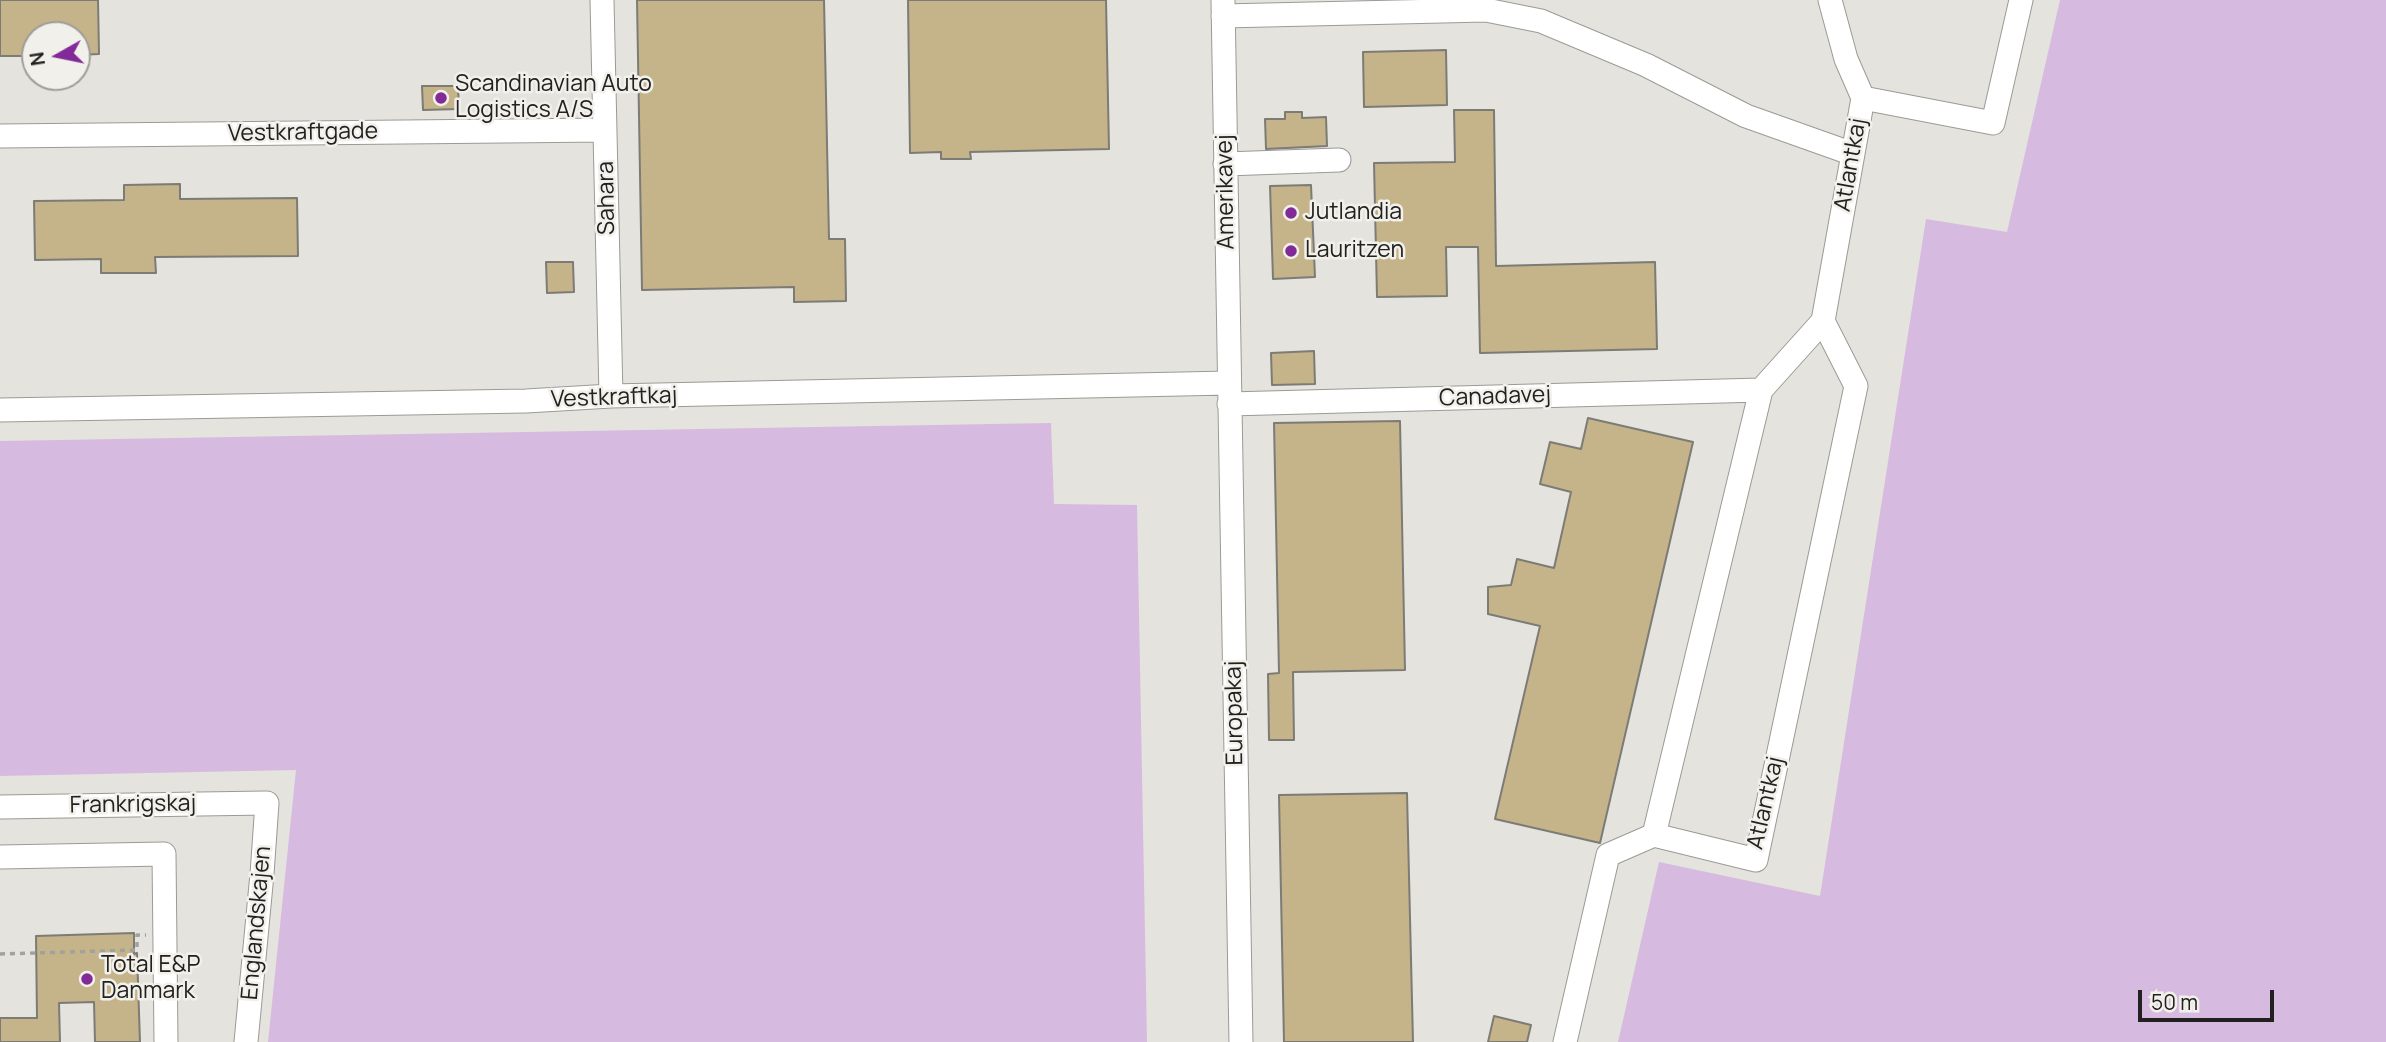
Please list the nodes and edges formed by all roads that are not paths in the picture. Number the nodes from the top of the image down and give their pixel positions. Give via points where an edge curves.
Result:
1 (603, 0) edge
2 (1830, 0) edge
3 (2021, 0) edge
4 (1223, 8) edge
5 (1863, 98) junction
6 (605, 130) junction
7 (0, 136) edge
8 (1853, 154) junction
9 (1339, 160) dead end
10 (1225, 164) junction
11 (1823, 321) junction
12 (1761, 390) junction
13 (1229, 394) junction
14 (611, 396) junction
15 (0, 410) edge
16 (267, 803) joint
17 (0, 807) edge
18 (1654, 835) junction
19 (0, 857) edge
20 (166, 1042) edge
21 (246, 1042) edge
22 (1241, 1042) edge
23 (1565, 1042) edge

1 - 6 street, Sahara
2 - 5 street via 1846,59
3 - 5 street, Atlantkaj via 1993,123
4 - 8 street via 1486,10 1541,21 1646,65 1746,116
4 - 10 street, Amerikavej
5 - 8 street, Atlantkaj
6 - 7 street, Vestkraftgade
6 - 14 street, Sahara
8 - 11 street, Atlantkaj
9 - 10 street
10 - 13 street, Amerikavej
11 - 12 street
11 - 18 street, Atlantkaj via 1856,386 1756,860
12 - 13 street, Canadavej
12 - 18 street
13 - 14 street, Vestkraftkaj
13 - 22 street, Europakaj
14 - 15 street, Vestkraftkaj via 512,402
16 - 17 street, Frankrigskaj
16 - 21 street, Englandskajen
18 - 23 street via 1608,855
19 - 20 street via 164,854

